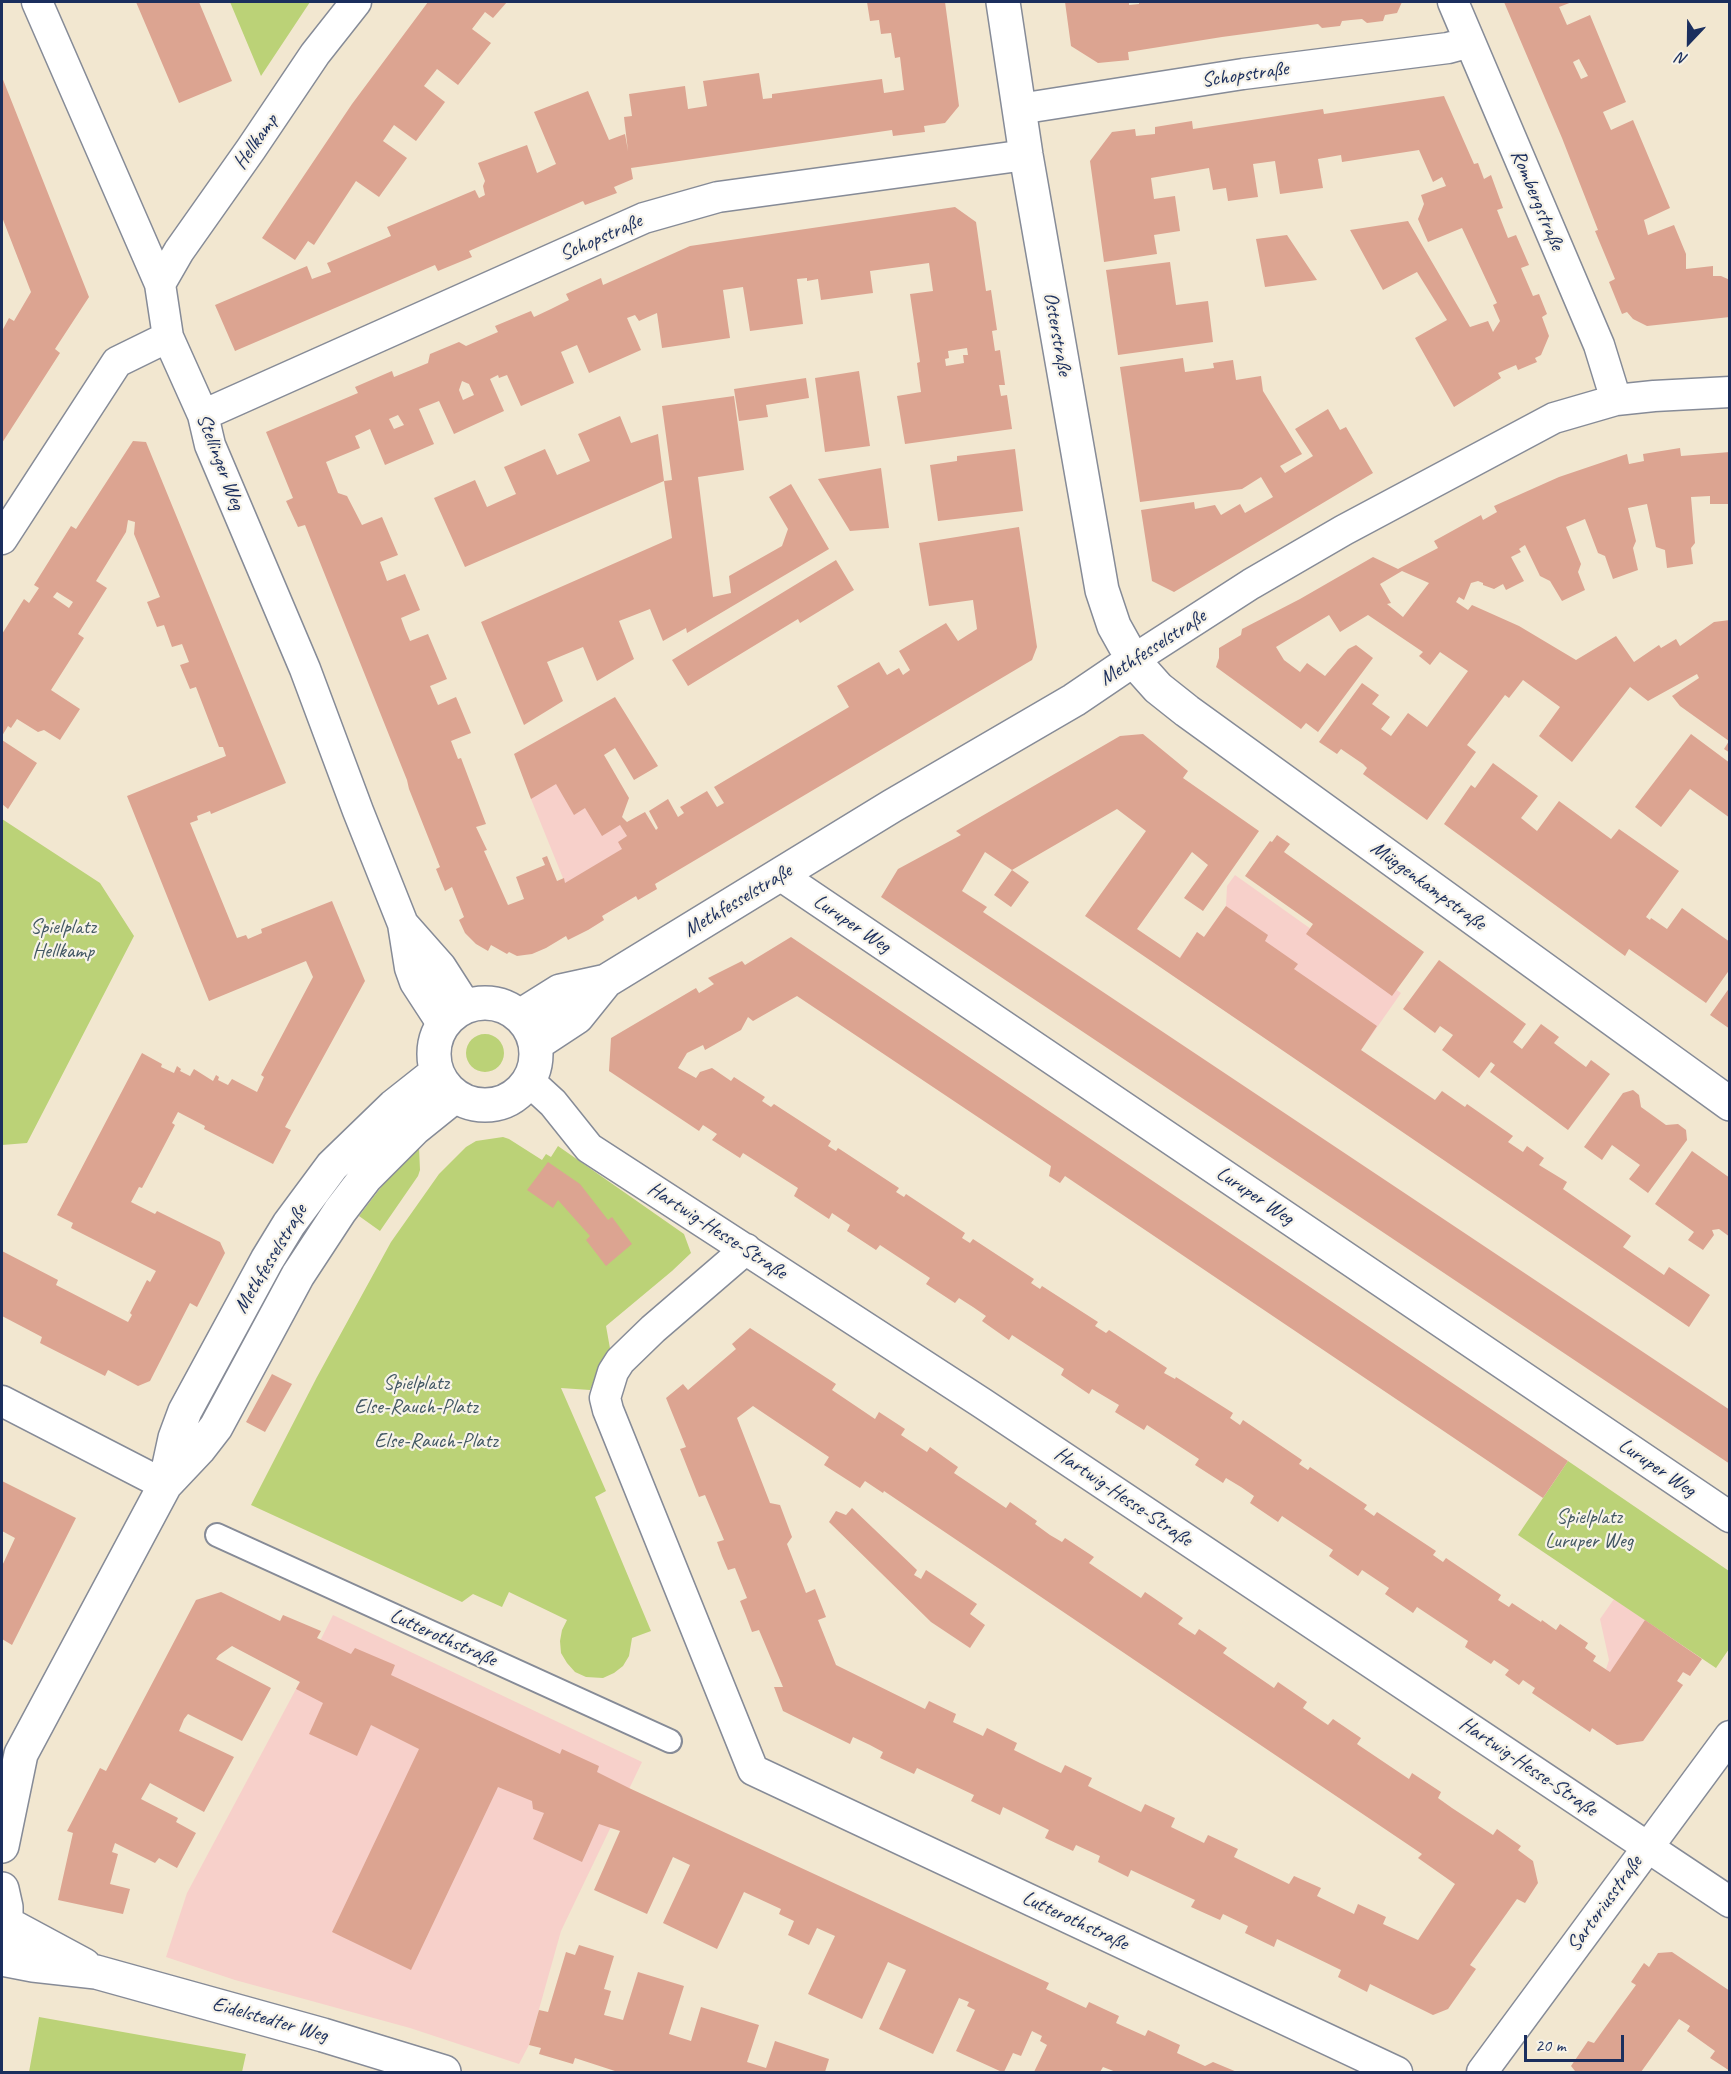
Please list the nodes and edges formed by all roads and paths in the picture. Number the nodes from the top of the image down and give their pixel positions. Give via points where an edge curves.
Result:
1 (37, 2) edge
2 (356, 2) edge
3 (1003, 2) edge
4 (1453, 2) edge
5 (1470, 42) junction
6 (1019, 109) junction
7 (1026, 155) junction
8 (160, 284) junction
9 (168, 337) junction
10 (1730, 392) edge
11 (1616, 400) junction
12 (203, 415) junction
13 (2, 539) edge
14 (1133, 660) junction
15 (780, 875) junction
16 (606, 981) junction
17 (454, 1016) junction
18 (520, 1016) junction
19 (536, 1044) junction
20 (529, 1081) junction
21 (446, 1084) junction
22 (1730, 1104) edge
23 (746, 1249) junction
24 (2, 1401) edge
25 (165, 1485) junction
26 (1730, 1517) edge
27 (217, 1535) dead end
28 (1730, 1736) edge
29 (670, 1741) dead end
30 (11, 1763) edge
31 (2, 1846) edge
32 (1647, 1846) junction
33 (2, 1889) edge
34 (1730, 1902) edge
35 (4, 1930) edge
36 (2, 1959) edge
37 (96, 1972) junction
38 (444, 2073) edge
39 (1397, 2073) edge
40 (1482, 2073) edge

1 - 8 street, Stellinger Weg
2 - 8 street, Hellkamp via 315,54
3 - 6 street, Osterstraße
4 - 5 street, Rombergstraße
5 - 6 street, Schopstraße
5 - 11 street, Rombergstraße via 1599,345
6 - 7 street, Osterstraße
7 - 12 street, Schopstraße via 718,197 644,218
7 - 14 street, Osterstraße via 1102,590 1114,626
8 - 9 street, Stellinger Weg
9 - 12 street, Stellinger Weg
9 - 13 street via 117,362
10 - 11 street, Methfesselstraße
11 - 14 street, Methfesselstraße via 1554,418 1518,436 1251,584
12 - 17 street, Stellinger Weg via 210,445 305,669 403,924 441,967
14 - 15 street, Methfesselstraße via 1074,700
14 - 22 street, Müggenkampstraße via 1158,688 1187,711
15 - 16 street, Methfesselstraße
15 - 26 street, Luruper Weg
16 - 18 street, Methfesselstraße via 560,991
16 - 19 street, Methfesselstraße via 577,1017
17 - 18 street via 480,1003 508,1008
17 - 21 street via 434,1048
18 - 19 street
19 - 20 street via 536,1063
20 - 21 street via 514,1097 493,1105 470,1103
20 - 23 street, Hartwig-Hesse-Straße via 553,1103 589,1148
21 - 25 street, Methfesselstraße via 414,1129 366,1177 340,1211 298,1275 216,1427
23 - 32 street, Hartwig-Hesse-Straße
23 - 39 street, Lutterothstraße via 620,1361 605,1398 753,1770
24 - 25 street
25 - 30 street, Methfesselstraße
27 - 29 street, Lutterothstraße
28 - 32 street, Sartoriusstraße
30 - 31 street, Methfesselstraße
32 - 34 street, Hartwig-Hesse-Straße
32 - 40 street, Sartoriusstraße
33 - 35 street via 6,1907
35 - 37 street, Eidelstedter Weg via 41,1941
36 - 37 street, Eidelstedter Weg
37 - 38 street, Eidelstedter Weg

